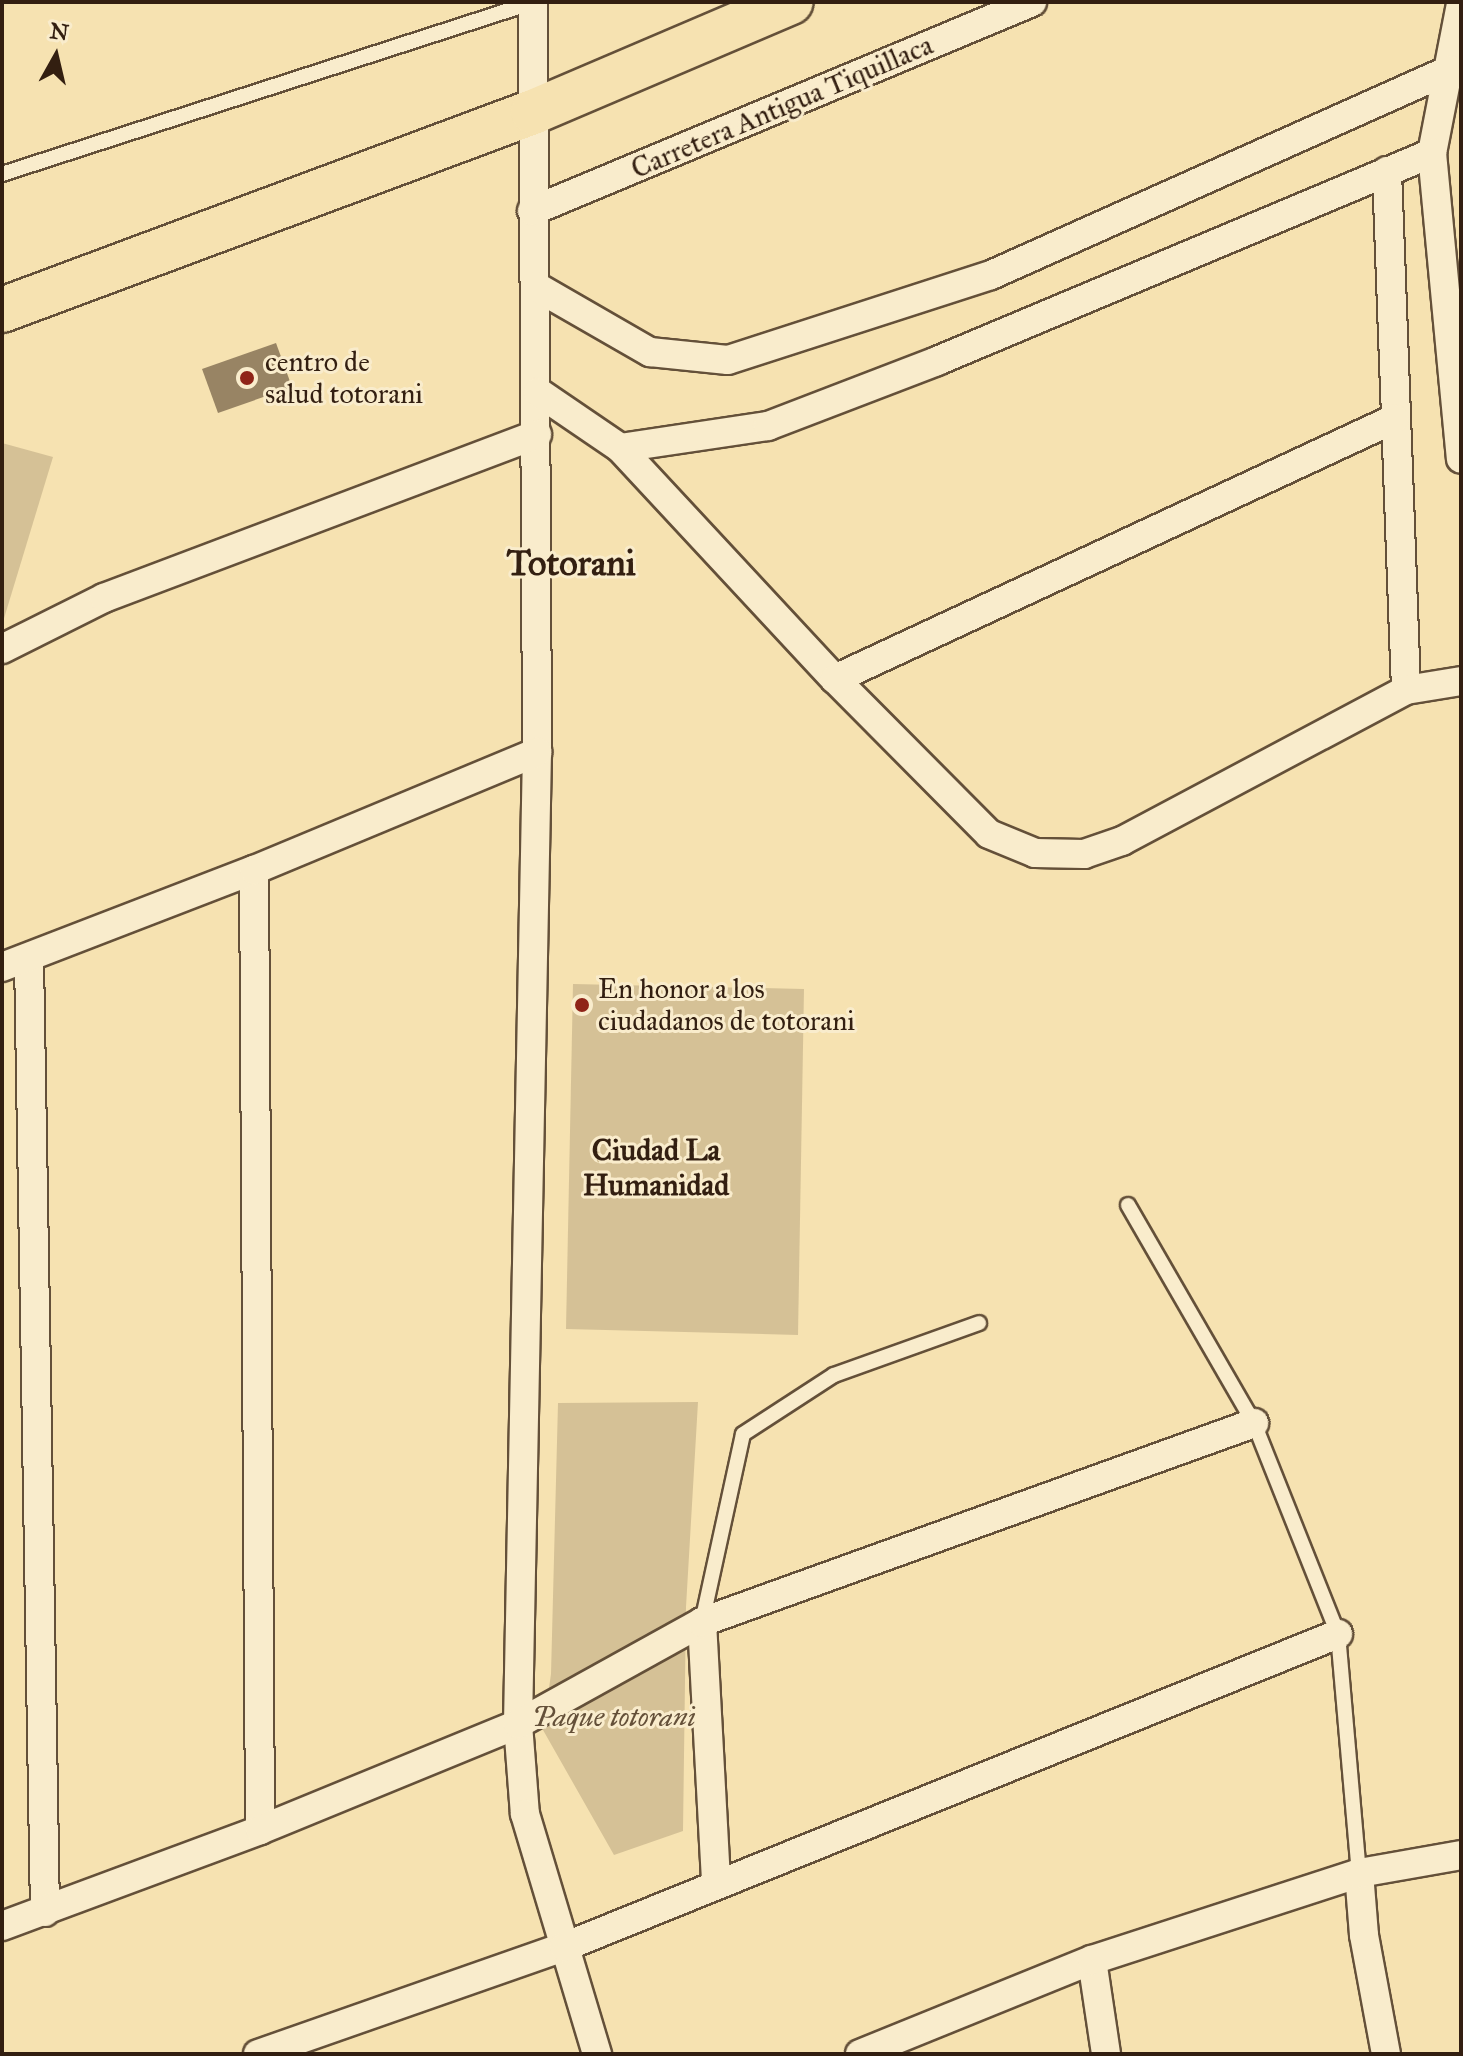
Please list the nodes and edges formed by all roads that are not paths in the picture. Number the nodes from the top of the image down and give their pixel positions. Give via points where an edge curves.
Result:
1 (533, 2) edge
2 (791, 2) edge
3 (1032, 2) edge
4 (1461, 4) edge
5 (1449, 70) junction
6 (533, 112) junction
7 (1432, 153) junction
8 (1387, 171) junction
9 (2, 174) edge
10 (532, 211) junction
11 (1451, 241) edge
12 (535, 286) junction
13 (2, 310) edge
14 (538, 392) junction
15 (1394, 419) junction
16 (537, 434) junction
17 (620, 448) junction
18 (1461, 459) edge
19 (2, 649) edge
20 (835, 679) junction
21 (1461, 681) edge
22 (1406, 690) junction
23 (537, 752) junction
24 (254, 870) junction
25 (15, 963) edge
26 (1128, 1205) dead end
27 (979, 1323) dead end
28 (1254, 1423) junction
29 (702, 1622) junction
30 (1338, 1634) junction
31 (518, 1724) junction
32 (260, 1830) junction
33 (1461, 1855) edge
34 (1359, 1873) junction
35 (716, 1884) junction
36 (45, 1912) junction
37 (2, 1926) edge
38 (564, 1947) junction
39 (1092, 1960) junction
40 (258, 2054) edge
41 (597, 2054) edge
42 (860, 2054) edge
43 (1106, 2054) edge
44 (1386, 2054) edge

1 - 6 street
1 - 9 lane
2 - 6 main road
3 - 10 street, Carretera Antigua Tiquillaca
4 - 5 street
5 - 7 street
5 - 12 street via 991,275 728,360 650,352
6 - 10 street
6 - 13 main road
7 - 8 street
7 - 11 street
8 - 15 street
8 - 17 street via 937,361 768,426
10 - 12 street
11 - 18 street
12 - 14 street
14 - 16 street
14 - 17 street
15 - 20 street
15 - 22 street
16 - 19 street via 104,598
16 - 23 street
17 - 20 street
20 - 22 street via 989,834 1035,853 1084,854 1122,841
21 - 22 street
23 - 24 street
23 - 31 street
24 - 25 street
24 - 32 street
25 - 36 street
26 - 28 lane
27 - 29 lane via 834,1375 743,1434
28 - 29 street
28 - 30 lane
29 - 31 street
29 - 35 street
30 - 34 lane
30 - 35 street
31 - 32 street
31 - 38 street via 525,1814
32 - 36 street
33 - 34 street
34 - 39 street
34 - 44 street via 1364,1935
35 - 38 street
36 - 37 street
38 - 40 street
38 - 41 street
39 - 42 street
39 - 43 street

